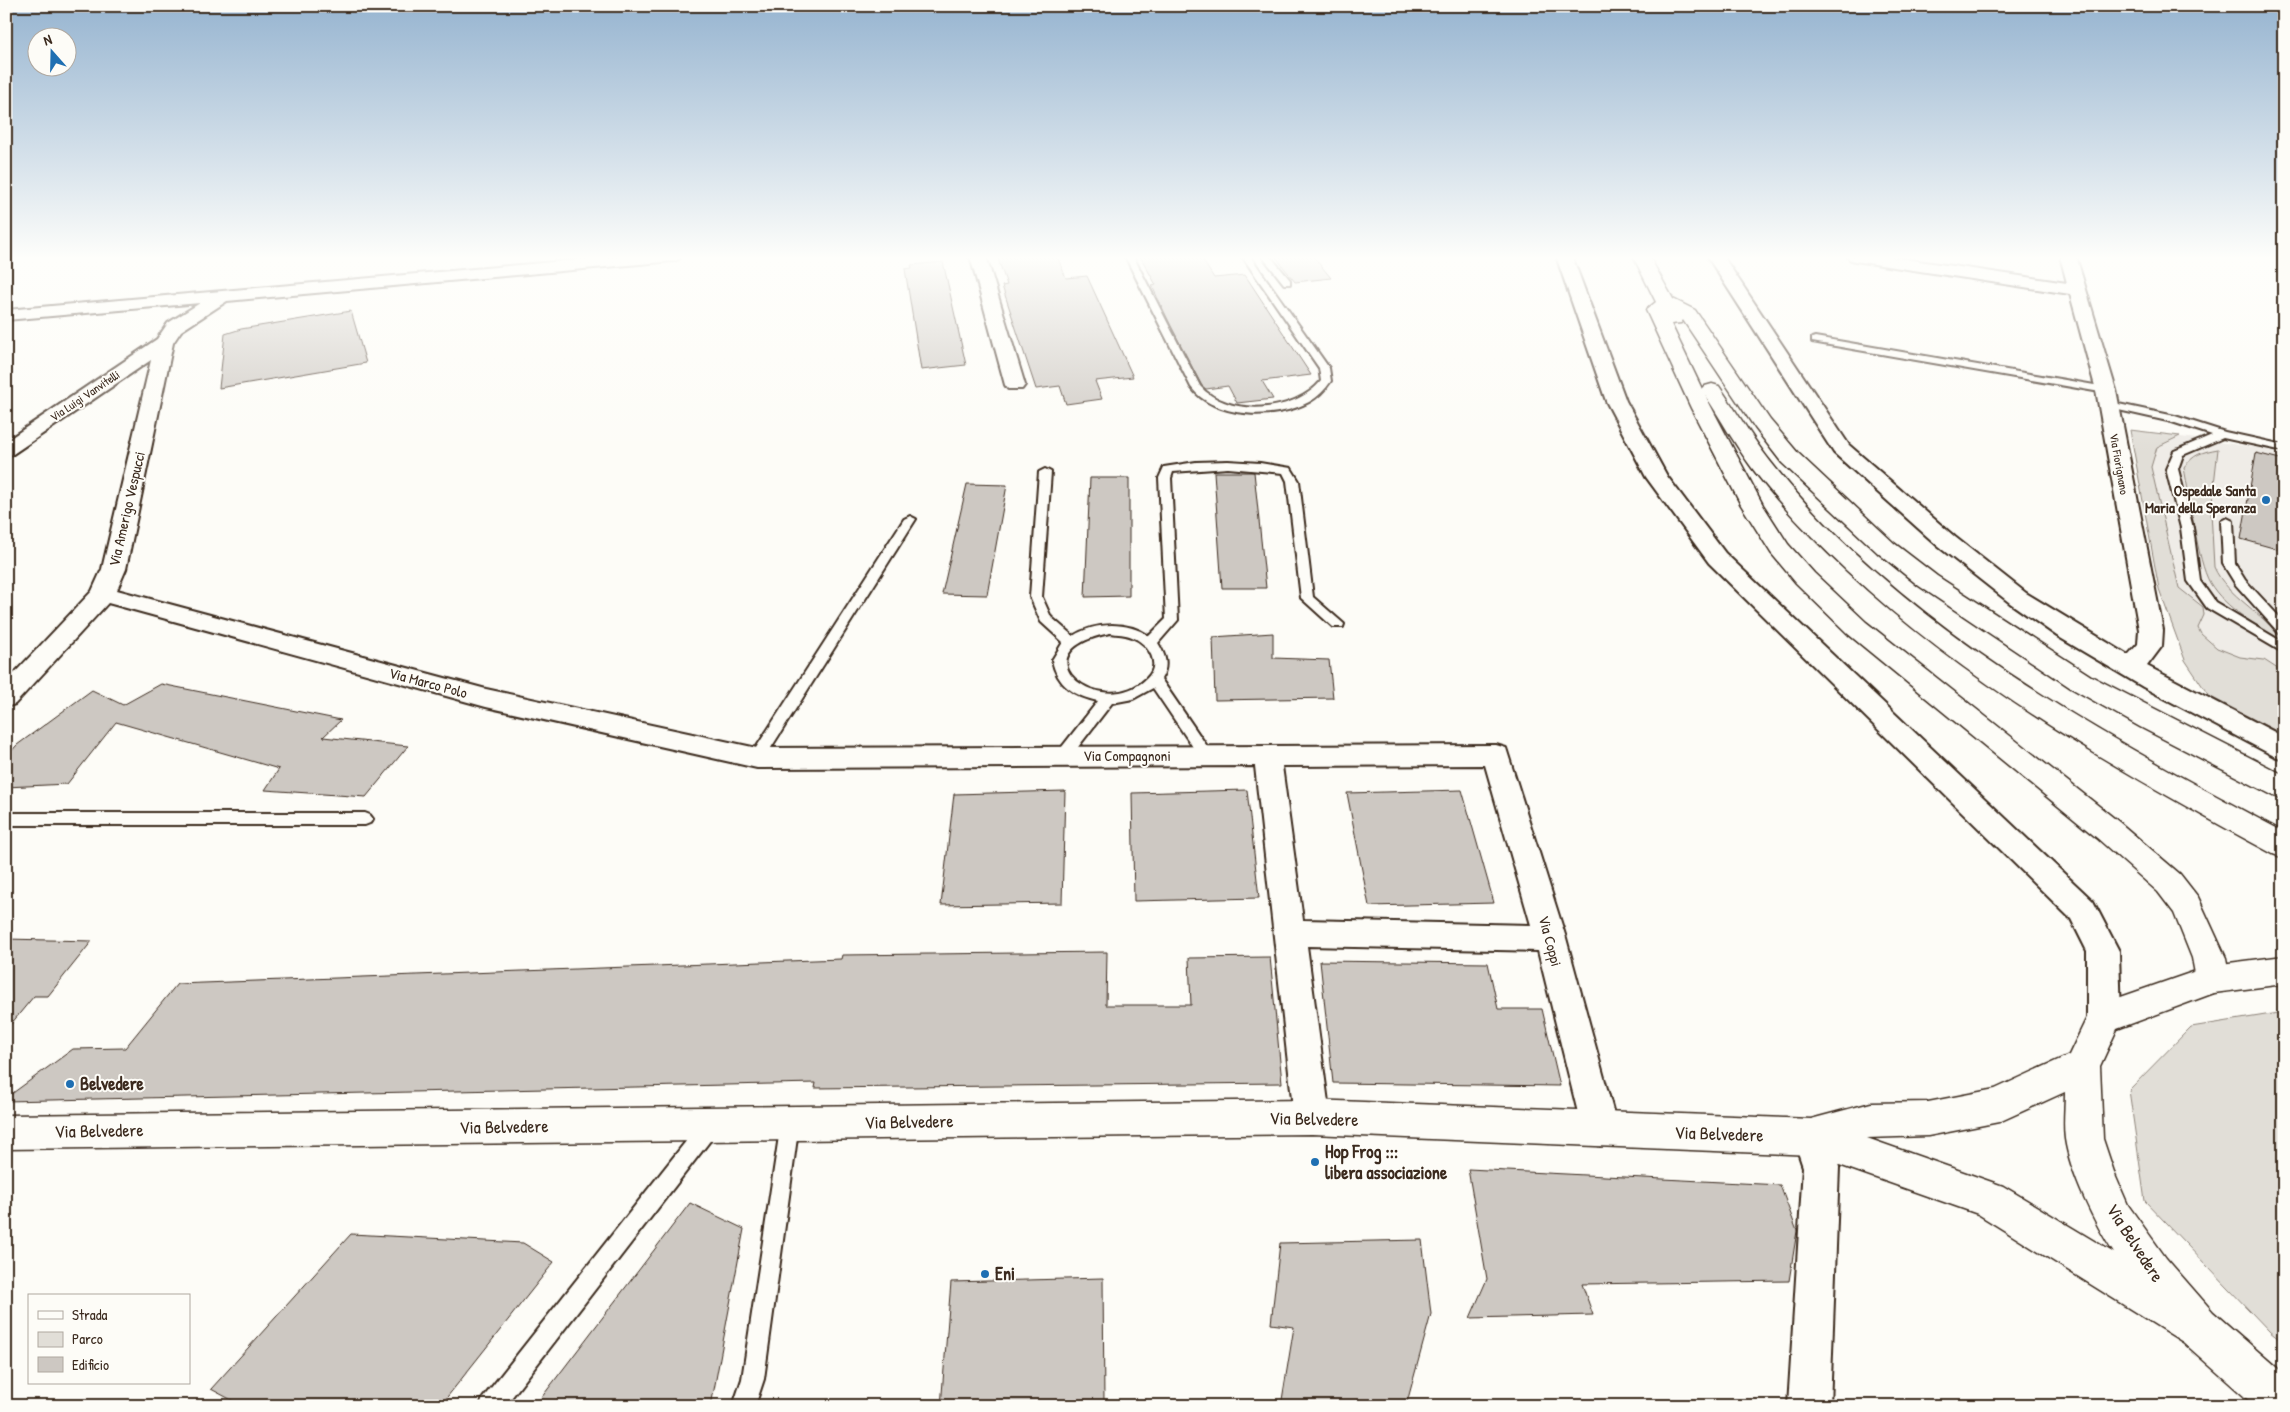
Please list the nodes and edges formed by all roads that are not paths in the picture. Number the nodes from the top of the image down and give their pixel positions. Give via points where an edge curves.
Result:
1 (170, 322) edge
2 (186, 322) edge
3 (997, 322) edge
4 (1162, 322) edge
5 (1292, 322) edge
6 (1588, 322) edge
7 (1661, 322) edge
8 (1676, 322) edge
9 (1693, 322) edge
10 (1758, 322) edge
11 (2087, 322) edge
12 (169, 335) junction
13 (1815, 340) dead end
14 (1015, 385) dead end
15 (2107, 398) junction
16 (2222, 435) junction
17 (2284, 448) edge
18 (6, 450) edge
19 (1045, 472) dead end
20 (910, 520) dead end
21 (2227, 521) dead end
22 (103, 594) junction
23 (1338, 624) dead end
24 (2284, 630) edge
25 (1071, 642) junction
26 (1151, 642) junction
27 (2284, 649) edge
28 (2141, 675) junction
29 (1154, 680) junction
30 (6, 698) edge
31 (1108, 698) junction
32 (2284, 749) edge
33 (1267, 755) junction
34 (1496, 755) joint
35 (1063, 756) junction
36 (1206, 756) junction
37 (757, 758) junction
38 (2284, 788) edge
39 (6, 818) edge
40 (365, 819) dead end
41 (2284, 846) edge
42 (1289, 933) junction
43 (1550, 938) junction
44 (2284, 970) edge
45 (2213, 979) junction
46 (2104, 1018) junction
47 (2082, 1066) junction
48 (1312, 1117) junction
49 (790, 1123) junction
50 (711, 1124) junction
51 (1600, 1129) junction
52 (6, 1132) edge
53 (1812, 1137) junction
54 (2198, 1327) junction
55 (2284, 1403) edge
56 (491, 1406) edge
57 (744, 1406) edge
58 (1809, 1406) edge

1 - 12 street, Via Amerigo Vespucci
2 - 12 street, Via Luigi Vanvitelli
3 - 14 street
4 - 5 lane via 1196,388 1217,404 1238,409 1299,404 1323,386 1326,381 1324,368
6 - 46 street via 1616,401 1657,477 1717,558 2082,910 2102,951
7 - 45 main road via 1726,457 1780,548 1828,602 1857,628 2169,883 2187,906 2209,958
8 - 41 main road via 1730,422 1800,513 1858,568 1954,647 2092,740
9 - 38 main road via 1762,424 1790,458 1893,553 1968,608 2081,682
10 - 28 street via 1841,449 1947,542 2018,598
11 - 15 street, Via Fiorignano
12 - 18 street, Via Luigi Vanvitelli
12 - 22 street, Via Amerigo Vespucci via 114,569
13 - 15 lane
15 - 16 lane
15 - 28 street, Via Fiorignano via 2150,630 2150,646
16 - 17 lane
16 - 27 lane via 2178,453 2172,469 2194,581 2210,605
19 - 25 lane via 1036,597 1046,619
20 - 37 lane
21 - 24 lane via 2229,564 2240,582
22 - 30 street, Via Amerigo Vespucci
22 - 37 street, Via Marco Polo via 486,698
23 - 26 lane via 1307,598 1293,481 1288,470 1270,466 1185,465 1168,468 1165,478 1172,620
25 - 26 lane via 1084,634 1110,629 1138,635
25 - 31 lane via 1058,662 1060,674 1070,686 1084,694
26 - 29 lane via 1160,655 1161,667
28 - 32 street
29 - 31 lane via 1134,693
29 - 36 lane
31 - 35 lane
33 - 34 street, Via Compagnoni
33 - 36 street, Via Compagnoni
33 - 42 street
34 - 43 street, Via Coppi
35 - 36 street, Via Compagnoni
35 - 37 street, Via Compagnoni
39 - 40 lane
42 - 43 street
42 - 48 street
43 - 51 street, Via Coppi
44 - 45 main road
45 - 46 main road
46 - 47 main road, Via Belvedere
47 - 53 main road via 1999,1105 1928,1119 1871,1120
47 - 54 main road, Via Belvedere via 2084,1139 2096,1177 2111,1210 2152,1272
48 - 49 main road, Via Belvedere
48 - 51 main road, Via Belvedere
49 - 50 main road, Via Belvedere
49 - 57 lane via 753,1379
50 - 52 main road, Via Belvedere
50 - 56 lane
51 - 53 main road, Via Belvedere
53 - 54 main road via 1989,1199
53 - 58 street via 1821,1167
54 - 55 main road, Via Belvedere

